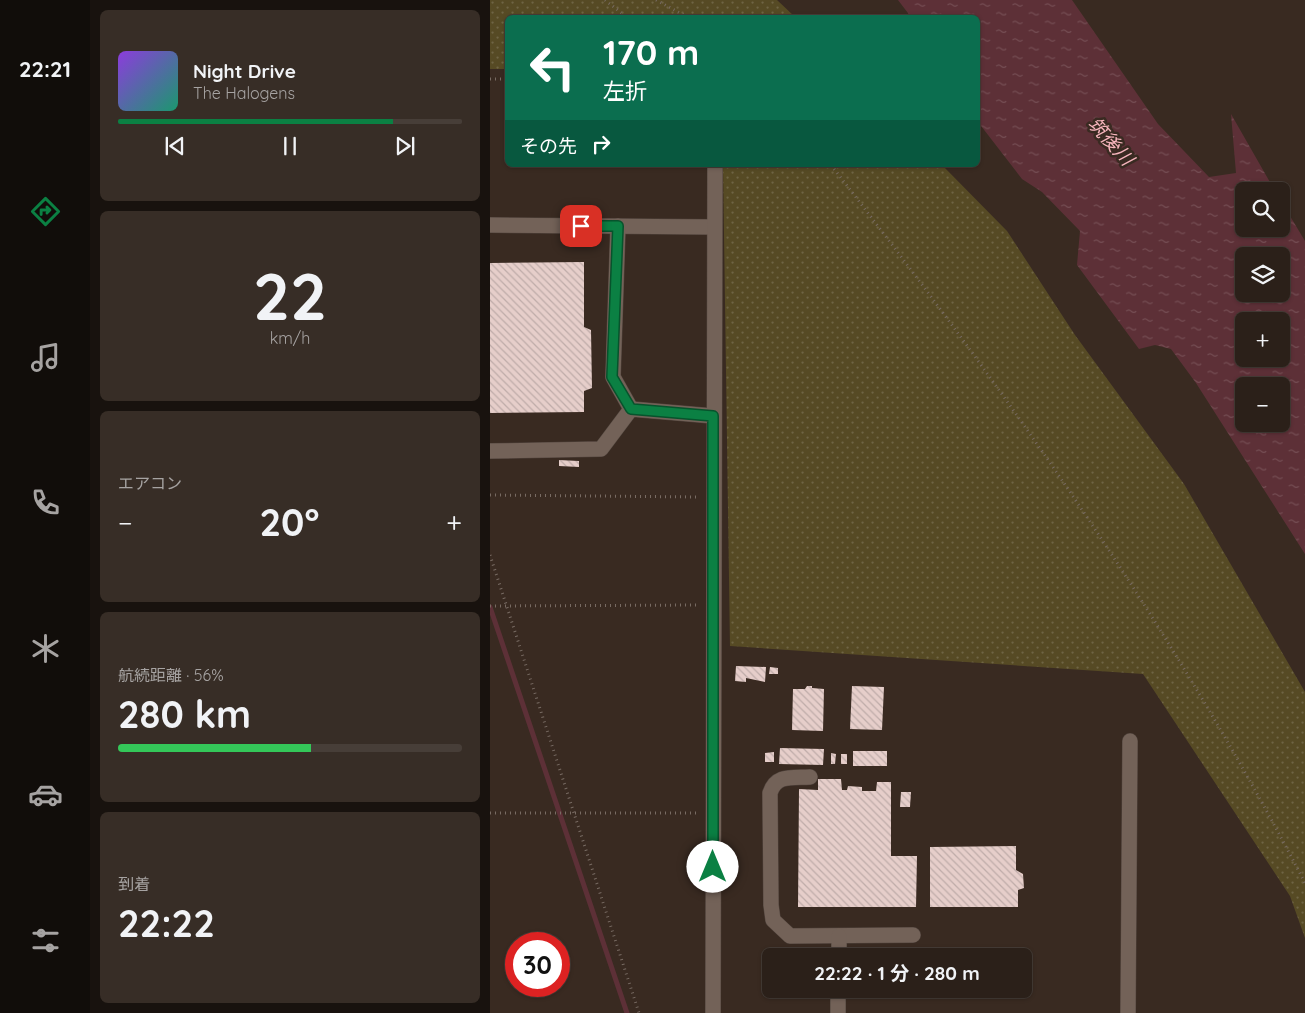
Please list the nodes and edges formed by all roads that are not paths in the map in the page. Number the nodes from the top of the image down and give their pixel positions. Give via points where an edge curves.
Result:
1 (715, 167) edge
2 (490, 225) edge
3 (618, 226) junction
4 (714, 227) junction
5 (631, 409) junction
6 (713, 416) junction
7 (490, 451) edge
8 (1130, 741) dead end
9 (810, 777) dead end
10 (913, 935) dead end
11 (840, 936) junction
12 (839, 948) edge
13 (838, 998) edge
14 (713, 1013) edge
15 (838, 1013) edge
16 (1128, 1013) edge

1 - 4 street
2 - 3 street
3 - 4 street
3 - 5 street via 612,377
4 - 6 street
5 - 6 street
5 - 7 street via 600,449
6 - 14 street
8 - 16 street
9 - 11 street via 781,778 774,783 770,793 773,920 790,936
10 - 11 street
11 - 12 street
13 - 15 street

